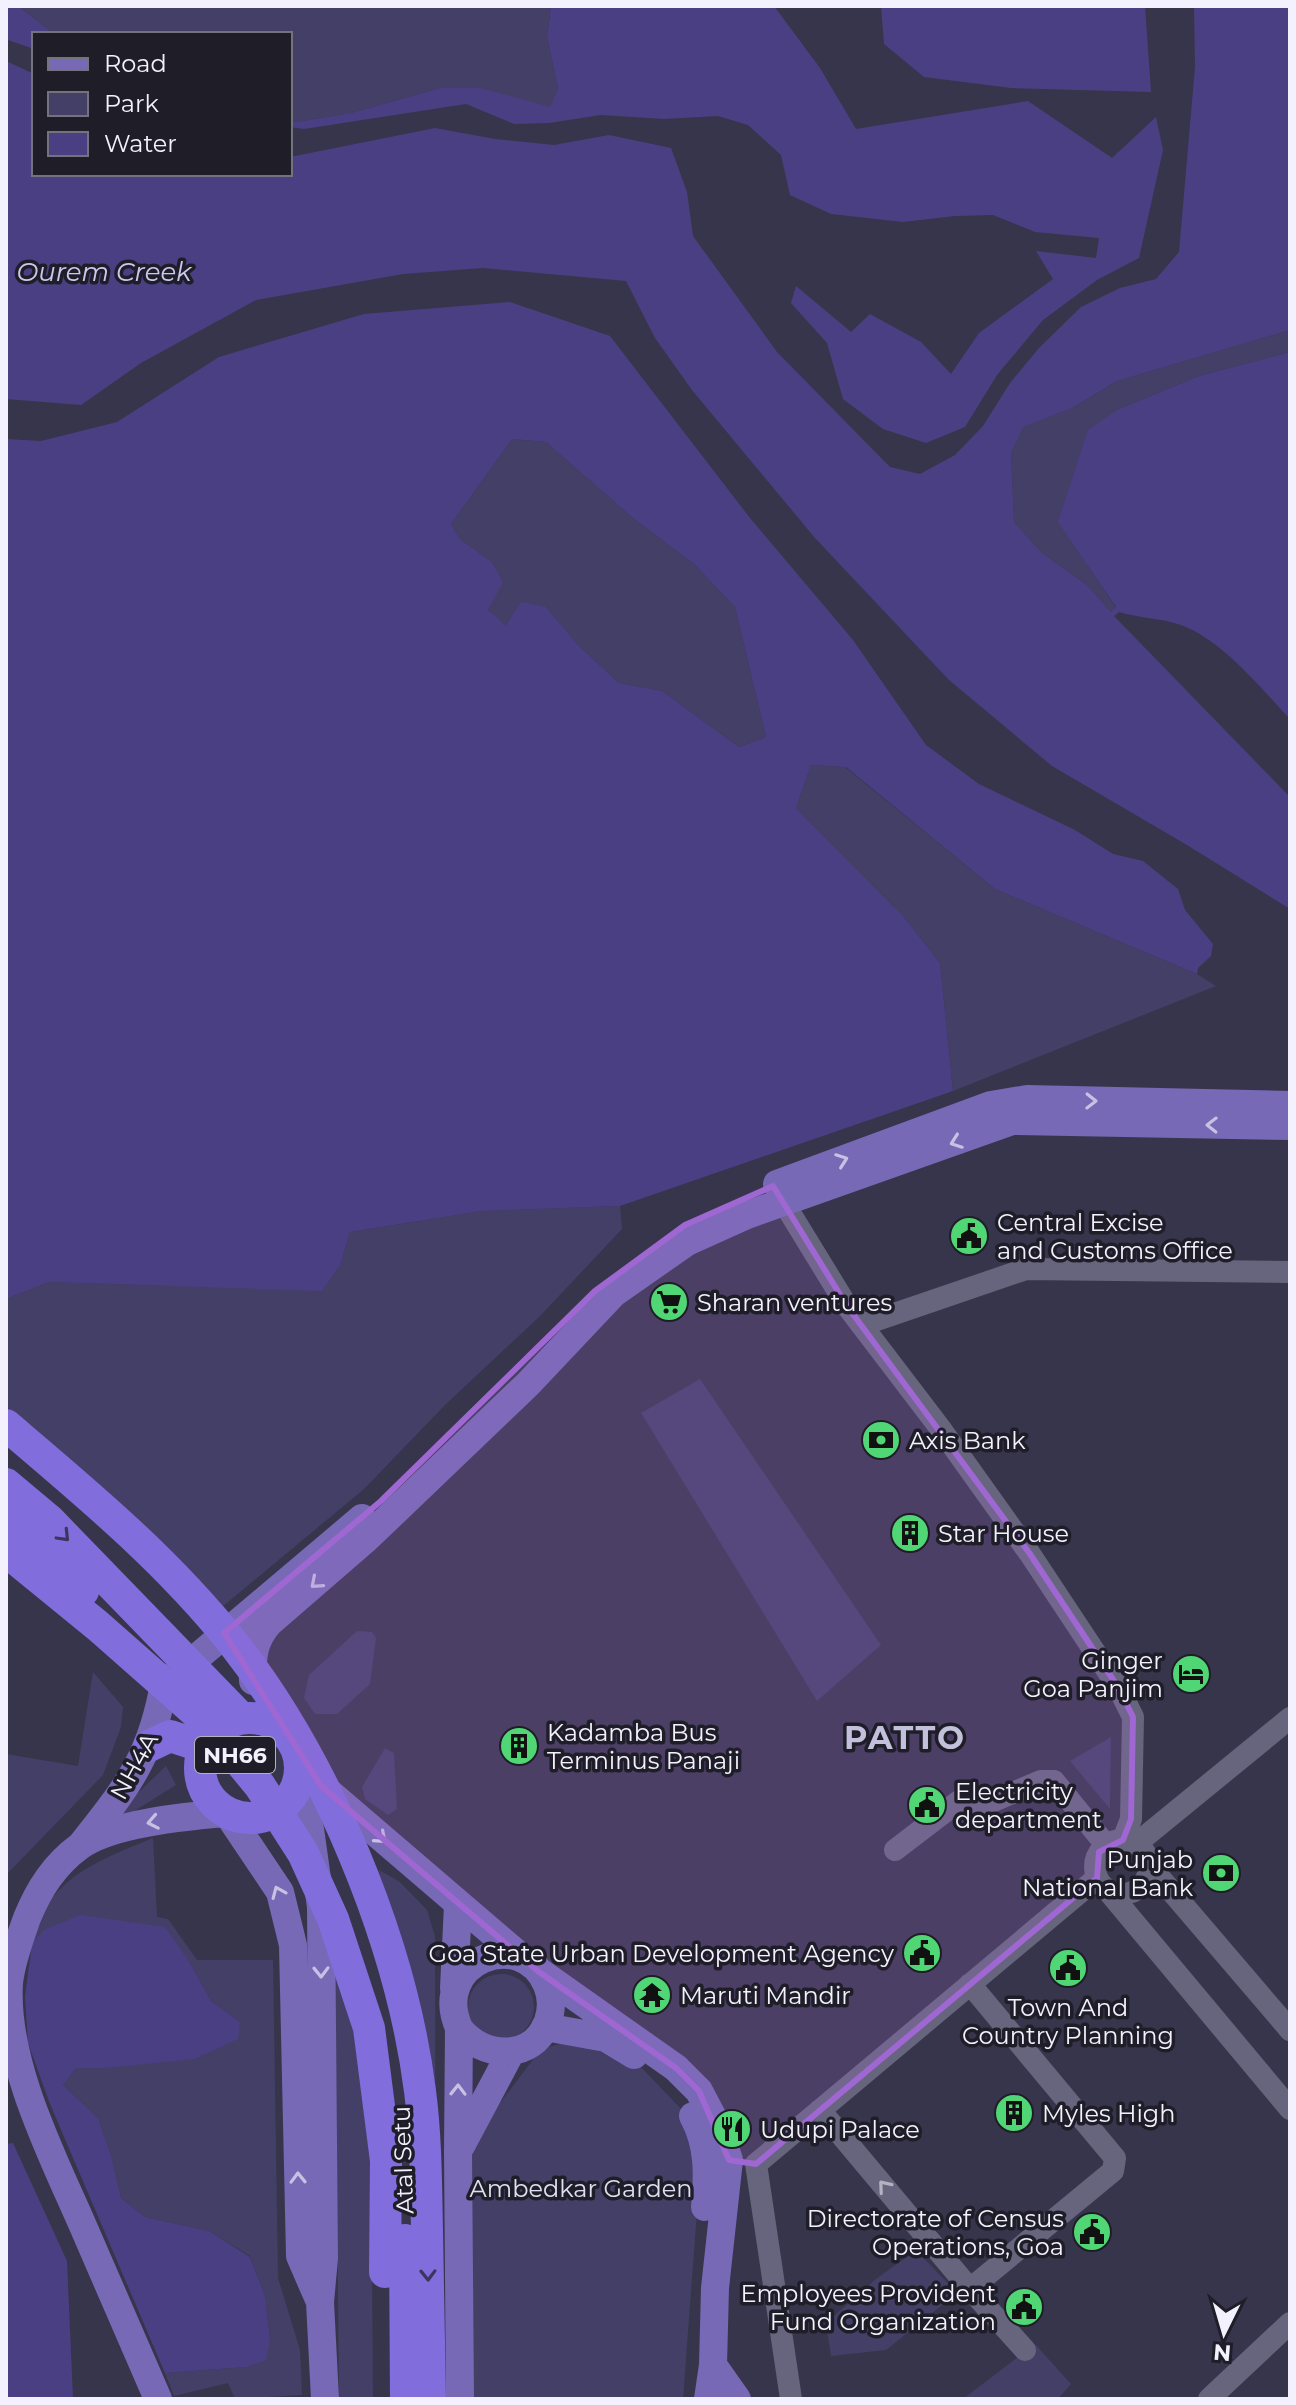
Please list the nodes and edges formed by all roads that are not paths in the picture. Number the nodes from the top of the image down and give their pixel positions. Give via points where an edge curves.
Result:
1 (1290, 1105) edge
2 (1290, 1126) edge
3 (778, 1194) junction
4 (1290, 1272) edge
5 (862, 1325) junction
6 (6, 1425) edge
7 (6, 1451) edge
8 (6, 1484) edge
9 (6, 1517) edge
10 (6, 1551) edge
11 (177, 1671) junction
12 (1290, 1718) edge
13 (254, 1719) junction
14 (206, 1744) junction
15 (149, 1746) junction
16 (300, 1776) junction
17 (227, 1813) junction
18 (1122, 1843) junction
19 (82, 1844) junction
20 (895, 1850) dead end
21 (1149, 1865) junction
22 (1102, 1885) junction
23 (458, 1905) junction
24 (532, 1966) junction
25 (970, 1984) junction
26 (454, 1992) junction
27 (545, 2027) junction
28 (459, 2028) junction
29 (1290, 2030) edge
30 (511, 2052) junction
31 (1290, 2109) edge
32 (820, 2110) junction
33 (458, 2152) junction
34 (742, 2162) junction
35 (970, 2289) junction
36 (320, 2302) junction
37 (1290, 2323) edge
38 (1025, 2350) dead end
39 (713, 2365) junction
40 (325, 2398) edge
41 (158, 2399) edge
42 (384, 2399) edge
43 (406, 2399) edge
44 (430, 2399) edge
45 (460, 2399) edge
46 (692, 2399) edge
47 (708, 2399) edge
48 (737, 2399) edge
49 (791, 2399) edge
50 (1209, 2399) edge

3 -> 1 main road via 991,1105
2 -> 3 main road via 1012,1121
3 - 5 street
3 - 11 main road via 736,1200 685,1225 595,1291 381,1501
3 -> 13 main road via 687,1242 614,1293 528,1384 366,1539 269,1623 258,1636 252,1660
4 - 5 street via 1026,1269
5 - 18 street via 1021,1541 1118,1687 1133,1717 1131,1819
6 -> 44 highway via 178,1580 233,1644 297,1739 358,1866 390,1957 420,2090
7 - 43 highway, Atal Setu / NH66 via 155,1581 234,1674 310,1794 365,1925 390,2024 403,2108
8 -> 11 highway via 49,1520
9 - 11 highway via 118,1626
10 - 42 highway, Atal Setu / NH66 via 208,1723 260,1786 303,1853 333,1919 369,2028 386,2161
11 - 13 highway
11 - 14 highway
11 - 15 main road, NH4A
12 - 18 street
13 - 14 highway via 222,1726
13 - 16 highway via 288,1733 300,1756
14 - 15 highway via 170,1736
14 - 17 highway via 200,1777 205,1791
15 - 19 main road, NH4A
16 - 17 highway via 292,1797 269,1815
16 -> 23 main road
16 -> 36 main road via 321,1907
17 -> 19 main road via 143,1824
36 -> 17 main road via 300,2256 293,1945 280,1892
18 - 20 street via 1054,1781 1041,1781 979,1807 959,1801
18 - 21 street via 1145,1853
18 - 22 street via 1095,1860
19 - 41 main road, NH4A via 39,1888 9,1982 12,2022 36,2117
21 - 22 street via 1137,1891 1128,1894
21 - 29 street
22 - 25 street
22 - 31 street
23 - 24 main road
23 - 26 main road
24 - 26 main road via 506,1955 486,1957 468,1968
24 - 27 main road via 551,1998
24 - 34 main road via 676,2068 699,2091
25 - 32 street
25 - 35 street via 1115,2158 1113,2171
26 - 28 main road
27 - 30 main road via 528,2046
27 - 46 main road via 606,2038 646,2063 686,2102 702,2132 708,2171
28 - 30 main road via 481,2048
33 -> 28 main road
30 - 33 main road
32 - 34 street
35 -> 32 street
33 - 45 main road
34 - 39 main road via 715,2288
34 - 49 street
35 - 38 street
36 - 40 main road
37 - 50 street
39 - 47 main road
39 - 48 main road

